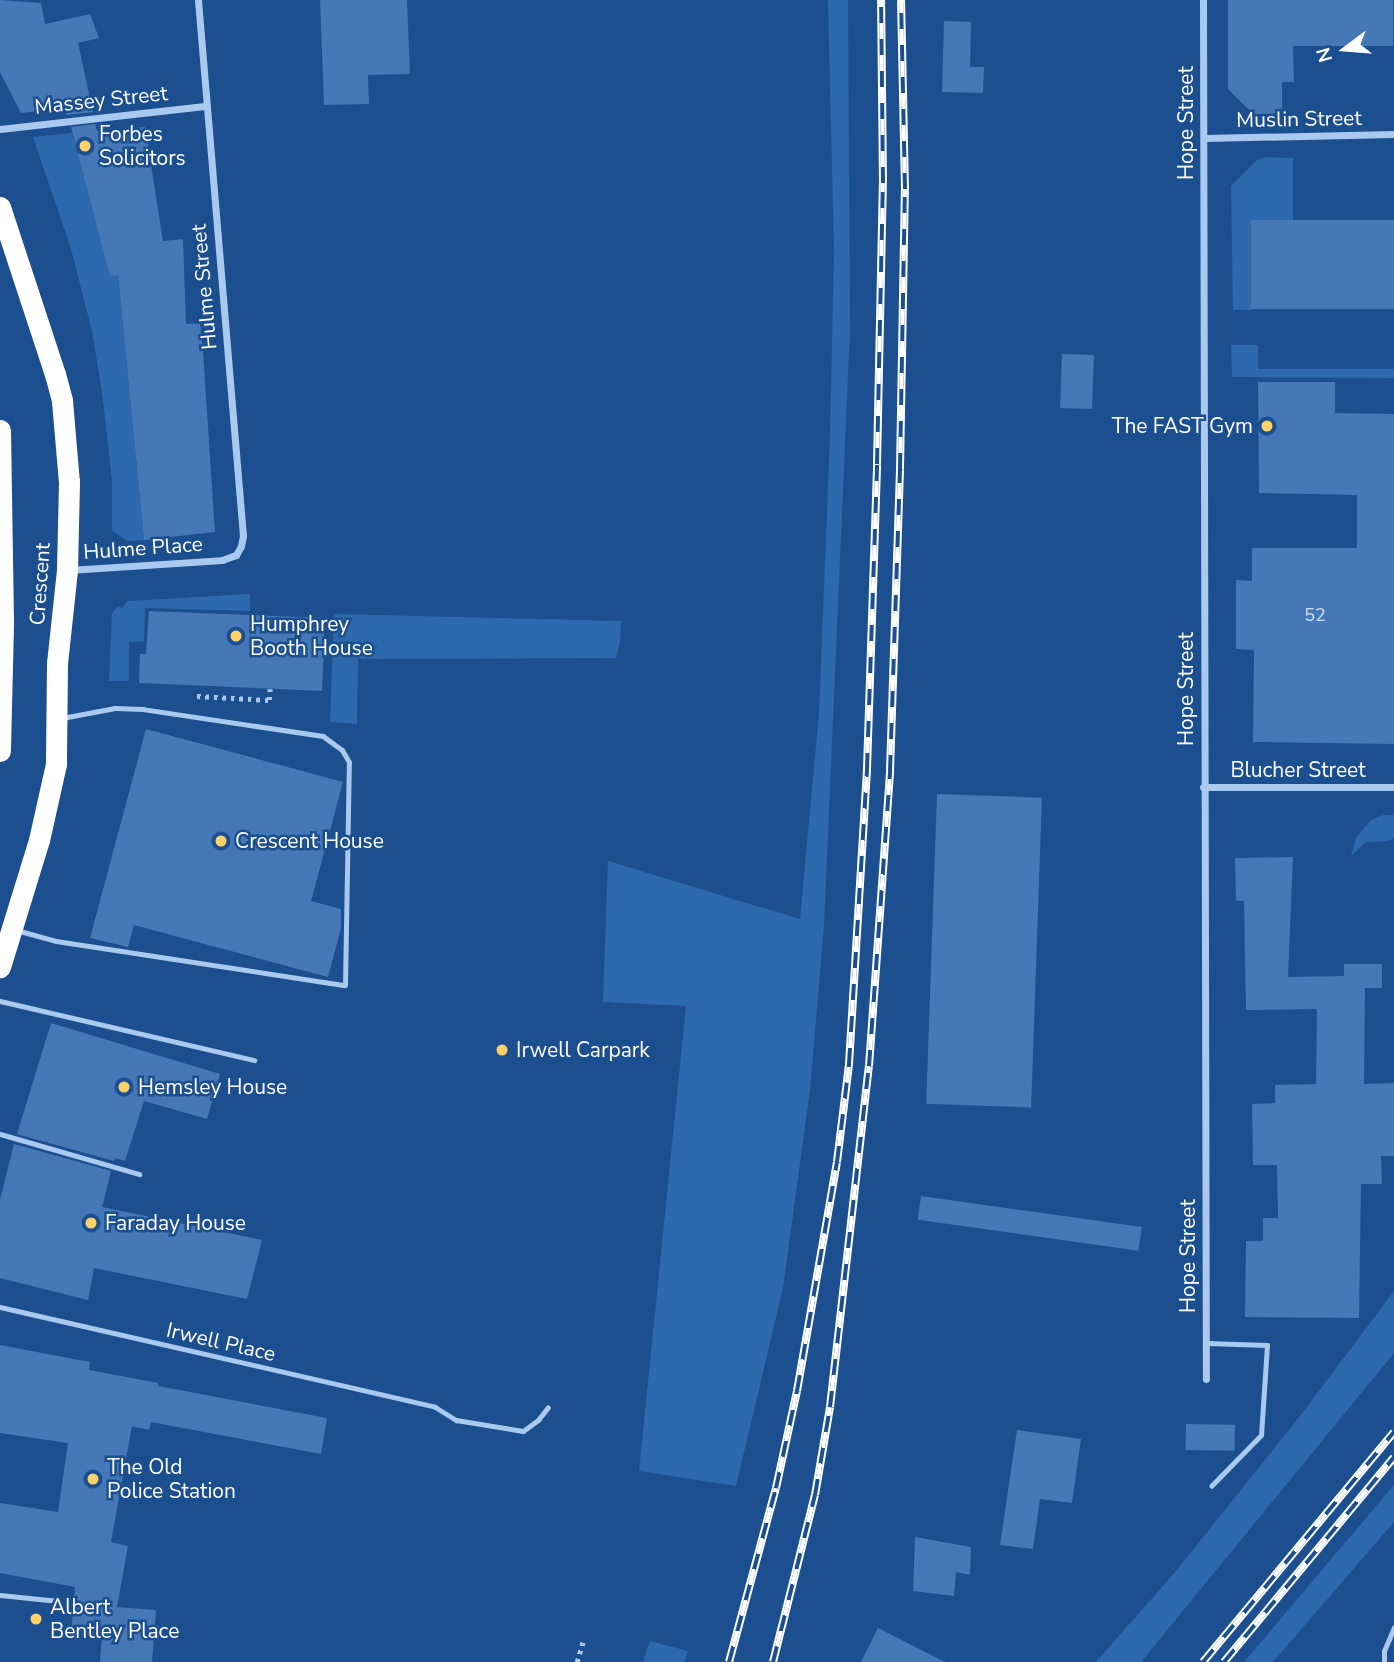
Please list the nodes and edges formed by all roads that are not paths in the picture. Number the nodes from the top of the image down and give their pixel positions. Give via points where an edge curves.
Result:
1 (198, 0) edge
2 (1203, 0) edge
3 (205, 106) junction
4 (0, 129) edge
5 (1394, 134) edge
6 (1204, 138) junction
7 (0, 206) edge
8 (0, 430) edge
9 (222, 560) joint
10 (67, 570) junction
11 (59, 719) junction
12 (0, 751) edge
13 (1203, 787) junction
14 (1394, 787) edge
15 (12, 929) junction
16 (0, 967) edge
17 (0, 1001) edge
18 (254, 1060) dead end
19 (0, 1134) edge
20 (139, 1174) dead end
21 (0, 1307) edge
22 (1206, 1343) junction
23 (1206, 1379) dead end
24 (548, 1407) dead end
25 (1211, 1486) dead end
26 (0, 1595) edge
27 (59, 1601) dead end
28 (1394, 1627) edge
29 (1384, 1662) edge

1 - 3 street, Hulme Street
2 - 6 street, Hope Street
3 - 4 street, Massey Street
3 - 9 street, Hulme Street via 243,536 236,555
5 - 6 street, Muslin Street
6 - 13 street, Hope Street
7 - 10 highway, Crescent via 62,401 69,482
8 - 12 highway, Crescent via 4,625
9 - 10 street, Hulme Place
10 - 11 highway, Crescent via 58,663
11 - 15 highway, Crescent via 51,789
11 - 15 lane via 115,708 143,709 323,736 342,750 349,762 345,985 56,941
13 - 14 street, Blucher Street
13 - 22 street, Hope Street
15 - 16 highway, Crescent
17 - 18 lane
19 - 20 lane
21 - 24 lane, Irwell Place via 435,1407 456,1420 523,1431
22 - 23 street, Hope Street
22 - 25 lane via 1266,1345 1261,1435
26 - 27 lane
28 - 29 lane

